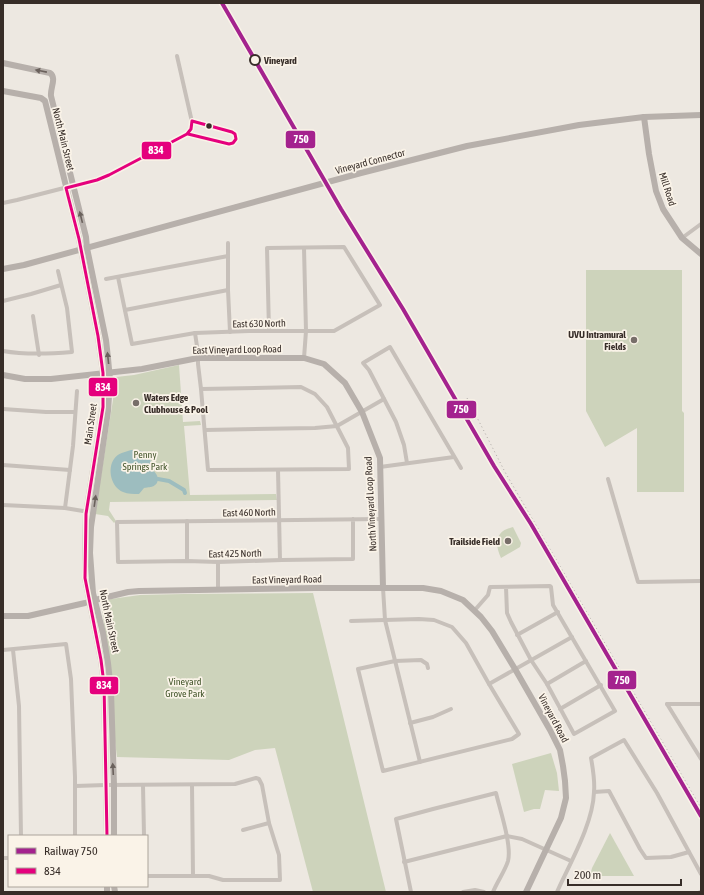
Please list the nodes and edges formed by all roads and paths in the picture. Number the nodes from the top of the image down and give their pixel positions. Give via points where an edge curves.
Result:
1 (177, 56) dead end
2 (3, 63) edge
3 (3, 91) edge
4 (51, 91) junction
5 (43, 100) junction
6 (701, 115) edge
7 (644, 117) junction
8 (74, 186) junction
9 (66, 188) junction
10 (3, 203) edge
11 (701, 224) edge
12 (682, 238) junction
13 (228, 243) dead end
14 (304, 248) junction
15 (84, 249) junction
16 (701, 254) edge
17 (228, 256) junction
18 (3, 269) edge
19 (58, 271) dead end
20 (118, 277) junction
21 (106, 279) dead end
22 (61, 285) junction
23 (228, 290) junction
24 (3, 301) edge
25 (125, 310) junction
26 (33, 316) dead end
27 (269, 331) junction
28 (306, 331) junction
29 (195, 332) junction
30 (230, 332) junction
31 (3, 351) edge
32 (39, 355) junction
33 (198, 358) junction
34 (304, 358) junction
35 (324, 364) joint
36 (106, 373) junction
37 (3, 375) edge
38 (201, 389) junction
39 (77, 391) dead end
40 (384, 398) junction
41 (3, 409) edge
42 (108, 411) joint
43 (76, 412) junction
44 (362, 412) junction
45 (337, 426) junction
46 (205, 430) junction
47 (454, 456) junction
48 (407, 463) junction
49 (3, 465) edge
50 (380, 467) junction
51 (461, 468) dead end
52 (70, 470) junction
53 (278, 470) junction
54 (608, 479) dead end
55 (3, 505) edge
56 (65, 508) junction
57 (83, 511) dead end
58 (353, 519) junction
59 (381, 519) junction
60 (279, 520) junction
61 (187, 521) junction
62 (280, 560) junction
63 (187, 561) junction
64 (118, 562) joint
65 (218, 562) junction
66 (701, 581) edge
67 (506, 587) junction
68 (383, 588) junction
69 (218, 590) junction
70 (92, 601) junction
71 (474, 611) junction
72 (558, 612) junction
73 (3, 616) edge
74 (385, 620) junction
75 (352, 621) dead end
76 (517, 635) junction
77 (572, 637) junction
78 (3, 650) edge
79 (13, 650) junction
80 (395, 660) junction
81 (531, 660) junction
82 (586, 661) junction
83 (428, 668) dead end
84 (515, 669) junction
85 (489, 684) junction
86 (546, 684) junction
87 (601, 686) junction
88 (701, 704) edge
89 (451, 709) dead end
90 (560, 709) junction
91 (410, 723) junction
92 (701, 759) edge
93 (420, 762) junction
94 (106, 785) junction
95 (114, 785) junction
96 (143, 785) junction
97 (192, 785) junction
98 (75, 786) junction
99 (594, 792) junction
100 (269, 823) junction
101 (243, 830) dead end
102 (21, 835) edge
103 (75, 835) edge
104 (107, 835) edge
105 (114, 835) edge
106 (144, 835) edge
107 (507, 836) junction
108 (546, 850) junction
109 (688, 852) junction
110 (571, 861) junction
111 (404, 862) junction
112 (701, 874) edge
113 (148, 876) edge
114 (193, 876) junction
115 (411, 892) edge
116 (463, 892) edge
117 (484, 892) edge
118 (493, 892) edge
119 (526, 892) edge
120 (557, 892) edge

1 - 8 street via 192,122 188,133 103,178
4 -> 2 street, North Main Street via 54,79 51,73
3 - 5 street
4 - 5 street
4 - 8 street, North Main Street
5 - 9 street, North Main Street
6 - 7 street, Vineyard Connector
7 - 12 street, Mill Road via 656,191 663,209
7 - 15 street, Vineyard Connector via 579,125 467,146
8 - 9 street
15 -> 8 street, North Main Street via 86,237
9 - 10 street
9 - 15 street, North Main Street
11 - 12 street
12 - 16 street, Mill Road
13 - 17 street
14 - 27 street via 267,248
14 - 28 street
14 - 28 street, East 630 North via 344,247 380,305 334,330
15 - 18 street, Vineyard Connector
15 - 36 street, Main Street
17 - 20 street
17 - 23 street
19 - 22 street
20 - 21 street
20 - 25 street
22 - 24 street
22 - 32 street via 72,352
23 - 25 street
23 - 30 street
25 - 29 street, East 630 North via 132,344
26 - 32 street
27 - 28 street, East 630 North
27 - 30 street, East 630 North
28 - 34 street
29 - 30 street, East 630 North
29 - 33 street
31 - 32 street
33 - 34 street, East Vineyard Loop Road
33 - 36 street, East Vineyard Loop Road
33 - 38 street
34 - 35 street, East Vineyard Loop Road
35 - 44 street, North Vineyard Loop Road via 345,383
36 - 37 street, East Vineyard Loop Road via 51,379
36 - 42 street, Main Street
36 - 70 street, Main Street via 86,520 85,578
38 - 45 street via 301,387 315,394 327,407
38 - 46 street
39 - 43 street
40 - 44 street
40 - 47 street via 363,363 390,347
40 - 48 street via 396,422
41 - 43 street
70 -> 42 street, North Main Street via 91,527
43 - 52 street
44 - 45 street
44 - 50 street, North Vineyard Loop Road via 380,458
45 - 46 street
45 - 53 street via 348,448 350,469
46 - 53 street via 208,470
47 - 48 street
47 - 51 street
48 - 50 street
49 - 52 street
50 - 59 street, North Vineyard Loop Road
52 - 56 street
53 - 60 street
54 - 66 street via 638,582
55 - 56 street
56 - 57 street
58 - 59 street, East 460 North
58 - 60 street, East 460 North
58 - 62 street, East 425 North via 353,559
59 - 68 street, North Vineyard Loop Road
60 - 61 street, East 460 North
60 - 62 street
61 - 63 street
61 - 64 street, East 460 North via 117,522
62 - 65 street, East 425 North
63 - 64 street, East 425 North
63 - 65 street, East 425 North
65 - 69 street
67 - 71 street via 490,587 488,596
67 - 72 street via 551,586 553,604
67 - 76 street via 507,613
68 - 69 street, East Vineyard Road
68 - 71 street, East Vineyard Road via 423,588 441,591 463,600
68 - 74 street
69 - 70 street, East Vineyard Road via 139,591
70 - 73 street, East Vineyard Road via 28,616
70 - 94 street, North Main Street via 104,684
95 -> 70 street, North Main Street via 108,662 103,633
71 - 84 street, Vineyard Road via 492,631
72 - 76 street
72 - 77 street
74 - 75 street
74 - 80 street
74 - 85 street via 434,620 452,628 466,643
76 - 81 street
77 - 81 street
77 - 82 street
78 - 79 street
79 - 98 street via 66,644 71,679
79 - 102 street via 19,706
80 - 83 street via 421,660
80 - 91 street
80 - 93 street via 358,668 383,772
81 - 84 street
81 - 86 street
82 - 86 street
82 - 87 street
84 - 85 street
84 - 108 street, Vineyard Road via 560,750 563,766 566,798 561,818
85 - 93 street via 519,734 512,739
86 - 90 street
87 - 90 street
87 - 90 street via 615,711 574,734
88 - 92 street via 667,704
89 - 91 street
91 - 93 street
94 - 95 street
94 - 98 street
94 - 104 street, North Main Street
95 - 96 street
95 - 105 street, North Main Street
96 - 97 street
96 - 106 street
97 - 100 street via 235,784 259,779
97 - 114 street
98 - 103 street
99 - 109 street via 609,791 646,858 671,857
99 - 109 street via 591,758 624,740 657,793
99 - 110 street via 592,809
100 - 101 street
100 - 114 street via 279,855 280,880 223,880 209,876
107 - 108 street via 522,839
107 - 111 street
107 - 111 street via 496,793 396,819
107 - 118 street via 508,861
108 - 110 street
108 - 119 street, Vineyard Road
109 - 112 street
110 - 120 street
111 - 115 street
113 - 114 street
116 - 117 street

